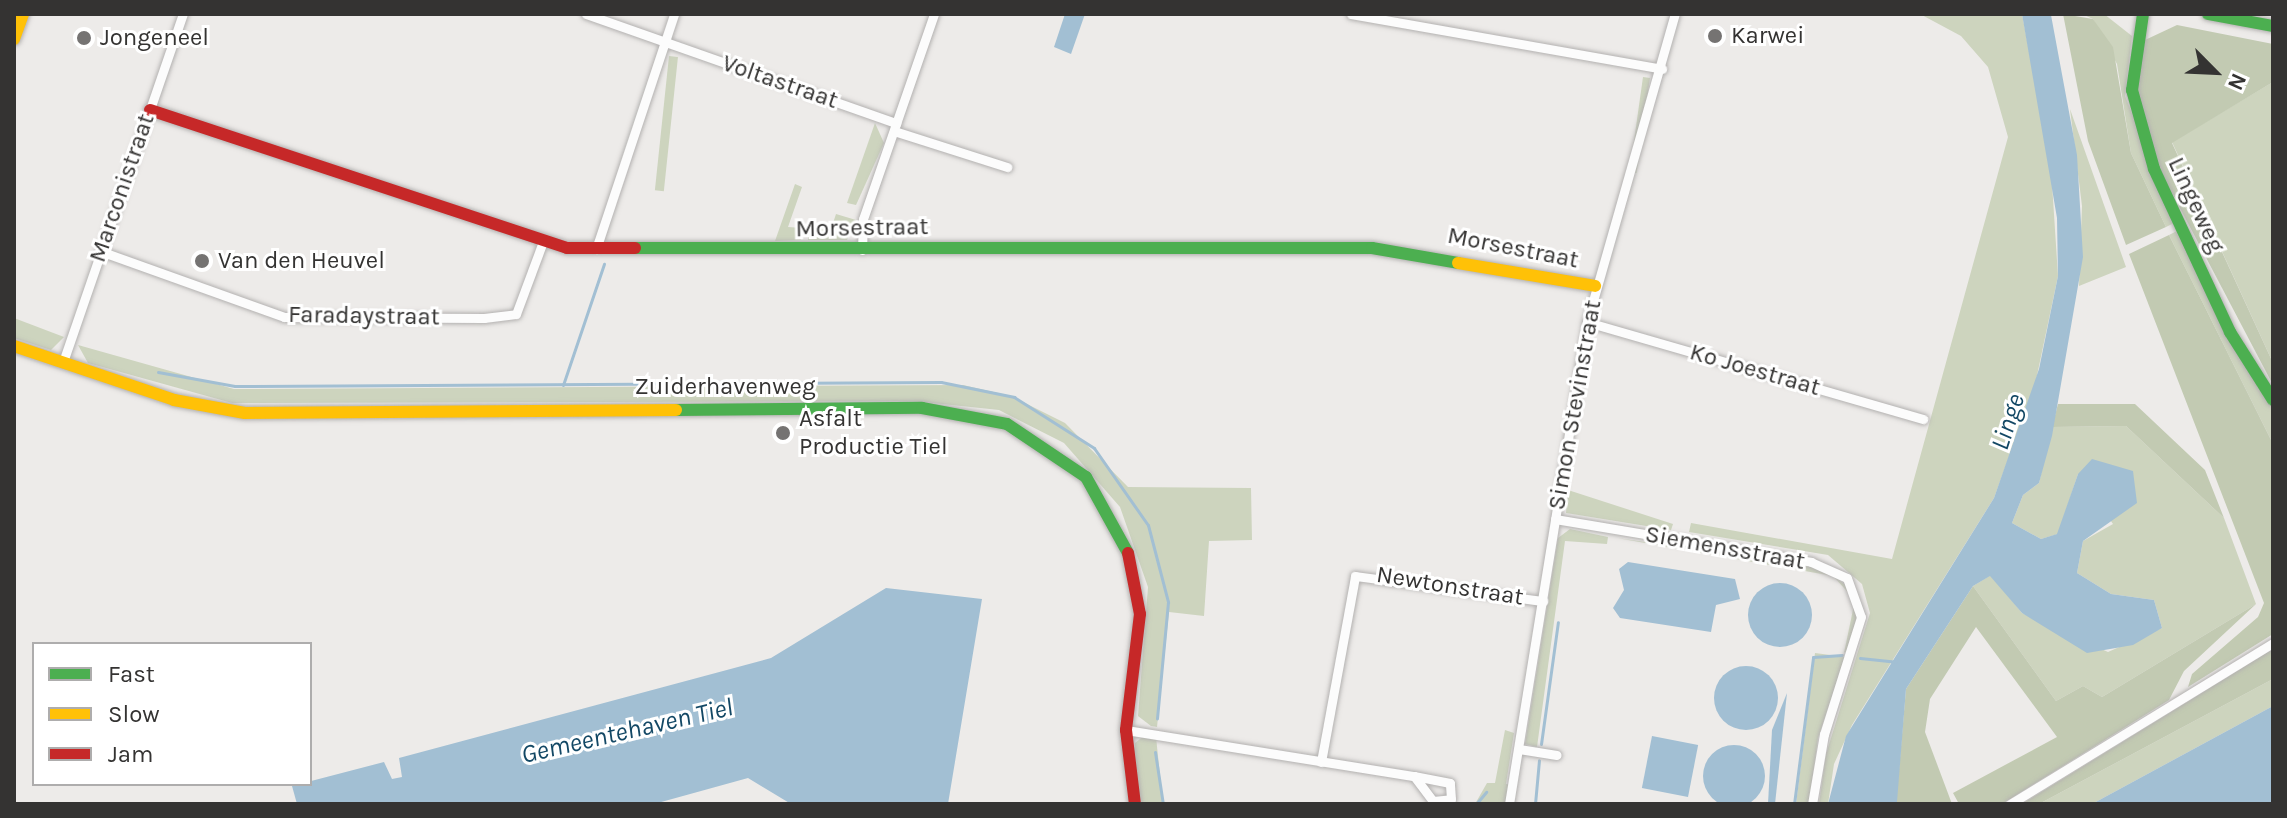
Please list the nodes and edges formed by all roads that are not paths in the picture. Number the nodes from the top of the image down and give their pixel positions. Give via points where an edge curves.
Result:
1 (23, 14) edge
2 (183, 14) edge
3 (586, 14) edge
4 (674, 14) edge
5 (934, 14) edge
6 (1351, 14) edge
7 (1675, 14) edge
8 (2143, 14) edge
9 (2208, 14) edge
10 (2273, 26) edge
11 (14, 39) edge
12 (664, 42) junction
13 (1662, 69) junction
14 (150, 110) junction
15 (895, 127) junction
16 (1007, 167) dead end
17 (542, 244) junction
18 (596, 249) junction
19 (862, 250) junction
20 (100, 251) junction
21 (1595, 286) junction
22 (1587, 322) junction
23 (14, 346) edge
24 (63, 362) junction
25 (2273, 400) edge
26 (1923, 419) dead end
27 (1555, 519) junction
28 (1543, 601) junction
29 (2273, 643) edge
30 (1126, 730) junction
31 (1519, 749) junction
32 (1557, 755) dead end
33 (1321, 762) junction
34 (1414, 776) dead end
35 (1135, 804) edge
36 (1509, 804) edge
37 (1812, 804) edge
38 (2010, 804) edge

1 - 11 street
2 - 14 street, Marconistraat
3 - 12 street, Voltastraat
4 - 12 street
5 - 15 street
6 - 13 street
7 - 13 street, Simon Stevinstraat
8 - 25 street, Lingeweg via 2132,90 2154,169 2230,332
9 - 10 street
12 - 15 street, Voltastraat
12 - 18 street
13 - 21 street, Simon Stevinstraat
14 - 17 street, Morsestraat
14 - 20 street, Marconistraat
15 - 16 street, Voltastraat
15 - 19 street via 863,219
17 - 18 street, Morsestraat
17 - 20 street, Faradaystraat via 516,314 484,318 284,317
18 - 19 street, Morsestraat
19 - 21 street, Morsestraat via 1372,248
20 - 24 street, Marconistraat
21 - 22 street, Simon Stevinstraat
22 - 26 street, Ko Joestraat
22 - 27 street, Simon Stevinstraat
23 - 24 street, Zuiderhavenweg
24 - 30 street, Zuiderhavenweg via 195,406 245,413 922,408 1007,424 1086,477 1125,539 1140,614
27 - 28 street, Simon Stevinstraat
27 - 37 street, Siemensstraat via 1811,562 1847,578 1861,617 1824,734
28 - 31 street, Simon Stevinstraat
28 - 33 street, Newtonstraat via 1355,576
29 - 38 street
30 - 33 street
30 - 35 street, Zuiderhavenweg
31 - 32 street
31 - 36 street, Simon Stevinstraat
33 - 34 street

